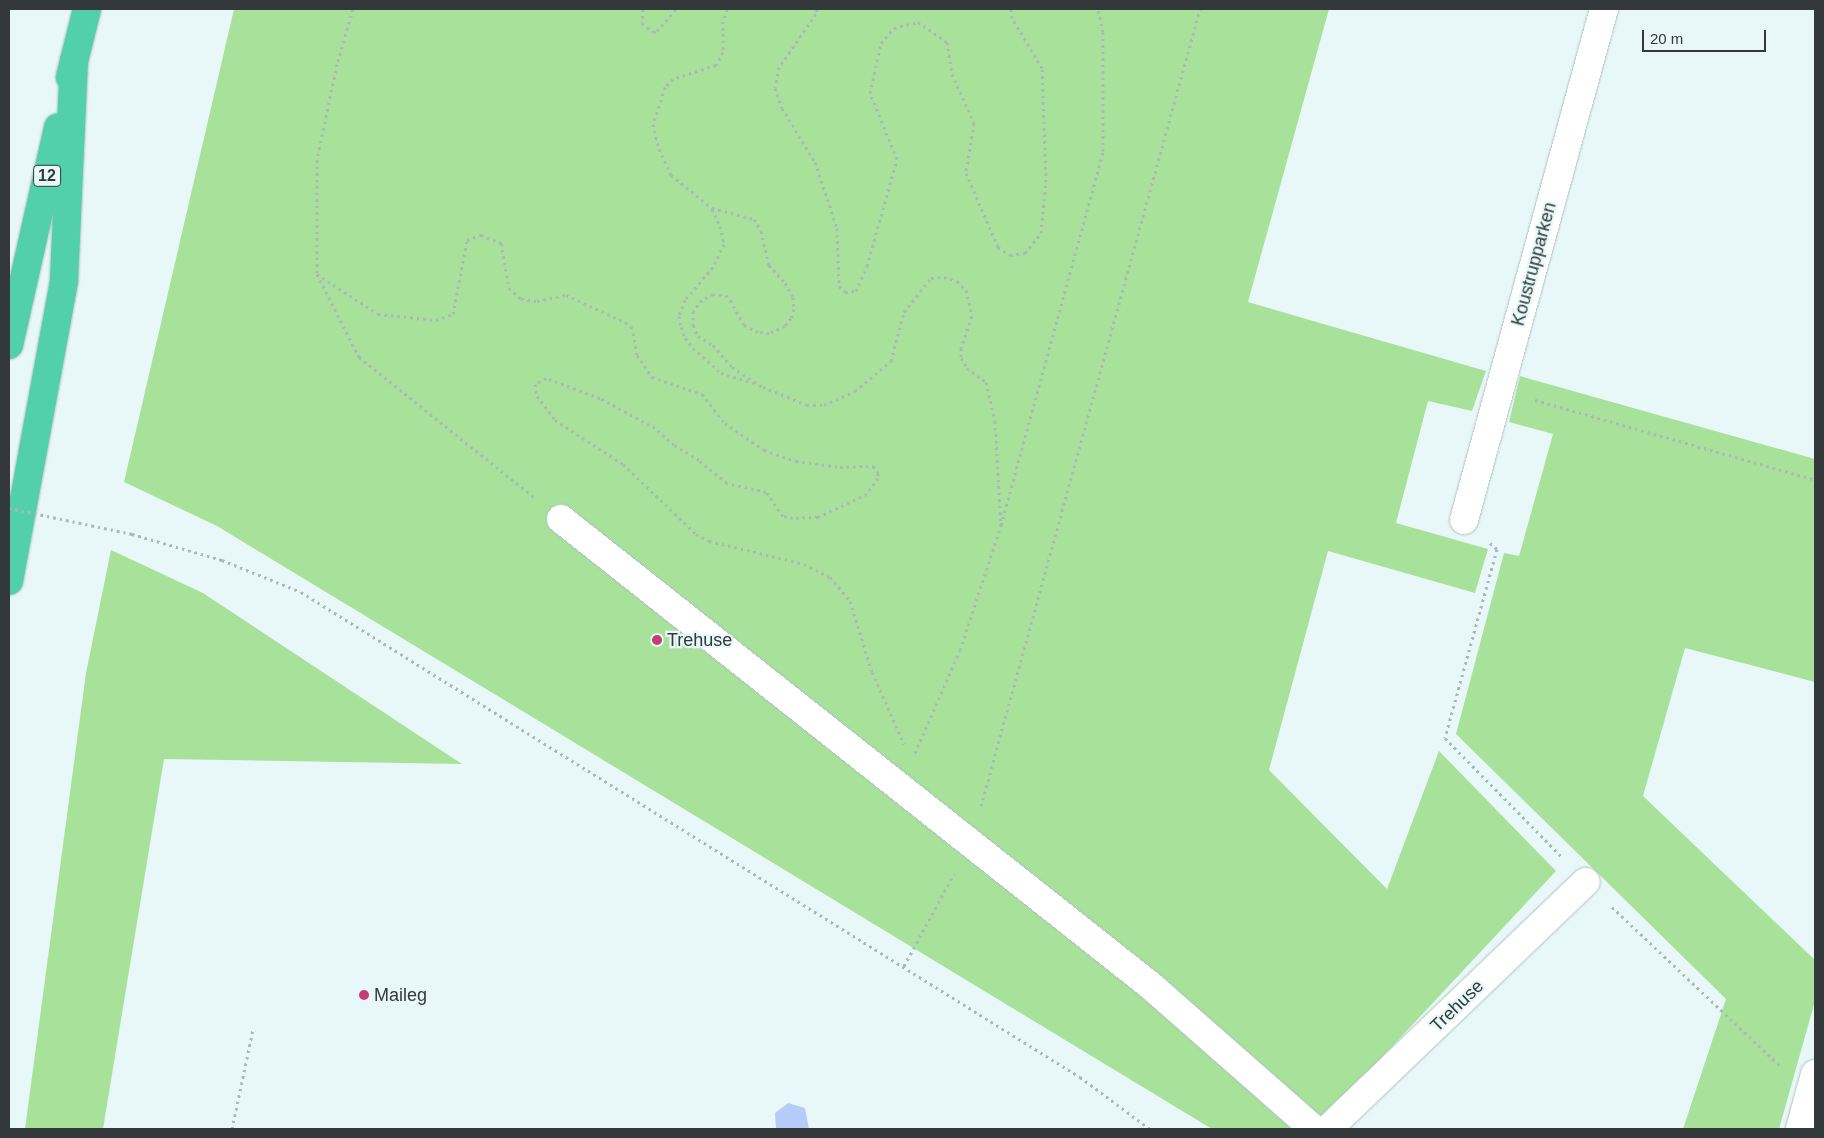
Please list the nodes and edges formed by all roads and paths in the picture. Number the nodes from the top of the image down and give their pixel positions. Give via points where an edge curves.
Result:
1 (87, 9) edge
2 (353, 9) edge
3 (643, 9) edge
4 (676, 9) edge
5 (727, 9) edge
6 (817, 9) edge
7 (1011, 9) edge
8 (1098, 9) edge
9 (1200, 9) edge
10 (1604, 9) edge
11 (74, 60) junction
12 (712, 208) junction
13 (317, 274) junction
14 (9, 345) edge
15 (763, 386) junction
16 (1499, 390) junction
17 (1815, 480) edge
18 (9, 508) edge
19 (562, 519) joint
20 (1464, 520) joint
21 (1001, 525) junction
22 (9, 581) edge
23 (912, 760) junction
24 (900, 787) junction
25 (971, 843) junction
26 (1586, 882) junction
27 (904, 966) junction
28 (252, 1029) dead end
29 (1812, 1084) edge
30 (232, 1129) edge
31 (1150, 1129) edge
32 (1314, 1129) edge
33 (1328, 1129) edge
34 (1800, 1129) edge

1 - 11 highway, 12
2 - 13 path via 337,64 317,160
3 - 4 path via 642,23 653,32
5 - 12 path via 723,22 723,52 716,65 673,79 665,87 653,124 659,149 671,175
6 - 7 path via 779,67 774,88 782,108 815,162 837,228 839,286 846,292 856,291 867,266 897,158 870,93 881,42 894,28 918,22 946,42 952,74 974,123 966,173 998,247 1010,255 1025,252 1041,233 1046,182 1042,68 1012,18
8 - 21 path via 1103,32 1103,151
9 - 25 path
10 - 16 street, Koustrupparken
11 - 14 highway, 12
11 - 22 highway via 64,280
12 - 15 path via 724,244 713,267 685,300 679,316 681,327 693,348 721,372
12 - 15 path via 754,218 761,231 769,265 792,297 794,309 791,318 784,326 769,333 744,325 728,296 713,294 702,300 693,311 693,325 698,336 713,345 732,367
13 - 19 path via 359,357
13 - 23 path via 378,314 436,320 454,314 468,240 481,235 501,243 509,288 521,299 537,301 566,295 626,322 631,326 637,355 652,377 702,394 725,423 764,450 796,461 840,467 873,466 878,478 867,494 818,517 782,516 766,492 727,484 655,428 600,398 546,378 535,384 537,396 555,420 623,464 696,534 709,541 804,564 830,577 850,601 872,672
15 - 21 path via 807,405 832,403 855,391 891,362 904,312 923,286 931,278 956,280 966,290 972,316 961,348 961,358 967,368 986,382 995,421
16 - 17 path
16 - 20 street, Koustrupparken
18 - 27 path, bridge via 132,534 222,560 301,592
19 - 24 street
20 - 26 path via 1497,549 1445,738
21 - 23 path via 960,650
23 - 24 path
24 - 25 street
25 - 27 path
25 - 32 street via 1151,986
26 - 29 path
26 - 33 street, Trehuse
27 - 31 path via 1080,1077
28 - 30 path
29 - 34 street

